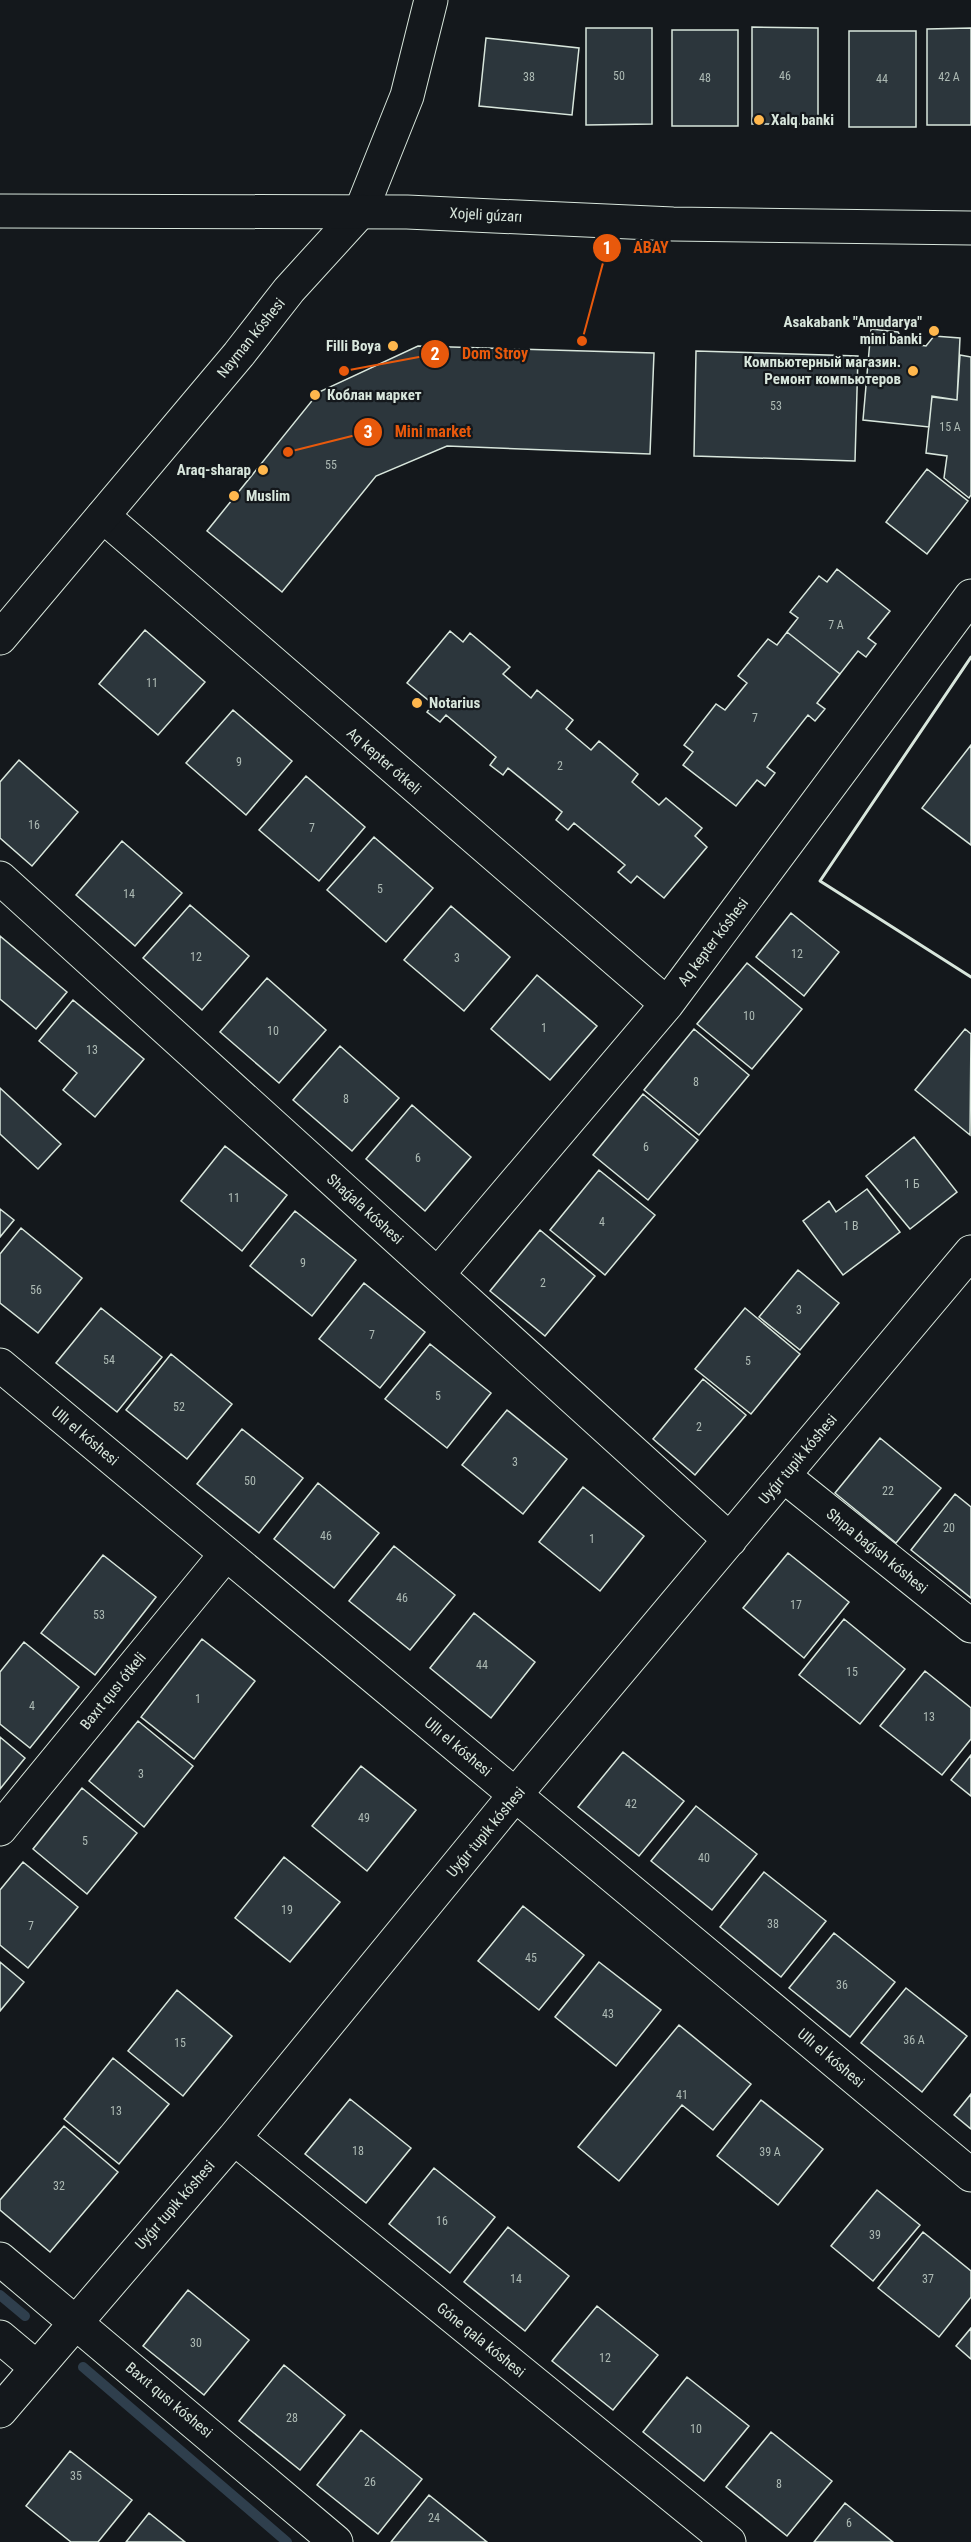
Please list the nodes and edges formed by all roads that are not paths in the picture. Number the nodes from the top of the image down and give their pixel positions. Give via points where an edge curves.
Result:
1 (431, 0) edge
2 (0, 211) edge
3 (361, 211) junction
4 (971, 228) edge
5 (103, 516) junction
6 (971, 596) edge
7 (0, 638) edge
8 (0, 879) edge
9 (667, 1004) junction
10 (971, 1252) edge
11 (438, 1274) junction
12 (0, 1365) edge
13 (784, 1476) junction
14 (730, 1540) junction
15 (226, 1554) junction
16 (971, 1626) edge
17 (515, 1795) junction
18 (0, 1829) edge
19 (234, 2138) junction
20 (971, 2175) edge
21 (0, 2259) edge
22 (76, 2321) junction
23 (0, 2337) edge
24 (37, 2368) junction
25 (0, 2411) edge
26 (336, 2542) edge
27 (729, 2542) edge

1 - 3 street, Nayman kóshesi via 406,96
2 - 3 street, Xojeli gúzarı
3 - 4 street, Xojeli gúzarı via 673,224
3 - 5 street, Nayman kóshesi via 290,290
5 - 7 street, Nayman kóshesi
5 - 9 street, Aq kepter ótkeli
6 - 9 street, Aq kepter kóshesi
8 - 11 street, Shaǵala kóshesi
9 - 11 street, Aq kepter kóshesi
10 - 13 street, Uyǵır tupik kóshesi
11 - 14 street, Shaǵala kóshesi
12 - 15 street, Ullı el kóshesi
13 - 14 street, Uyǵır tupik kóshesi
13 - 16 street, Shıpa baǵısh kóshesi
14 - 17 street, Uyǵır tupik kóshesi
15 - 17 street, Ullı el kóshesi
15 - 18 street, Baxıt qusı ótkeli
17 - 19 street, Uyǵır tupik kóshesi
17 - 20 street, Ullı el kóshesi
19 - 22 street, Uyǵır tupik kóshesi
19 - 27 street, Góne qala kóshesi
21 - 22 street, Baxıt qusı kóshesi
22 - 24 street, Uyǵır tupik kóshesi
22 - 26 street, Baxıt qusı kóshesi
23 - 24 street
24 - 25 street, Uyǵır tupik kóshesi

